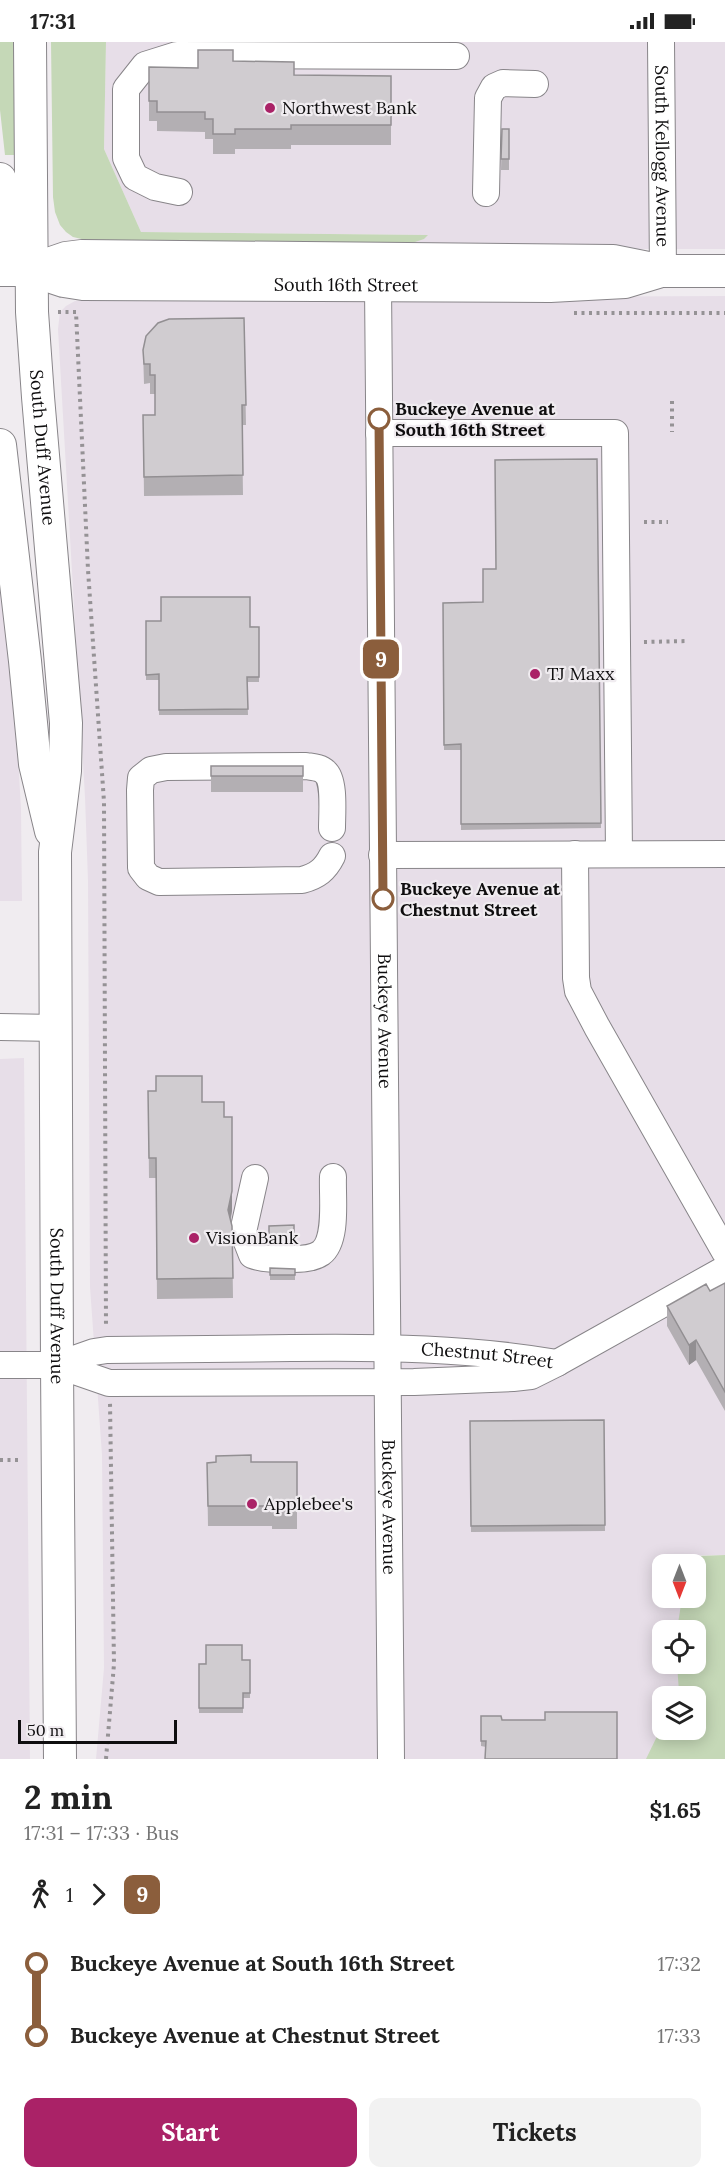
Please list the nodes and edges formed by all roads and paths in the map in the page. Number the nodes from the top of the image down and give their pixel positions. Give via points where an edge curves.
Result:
1 (30, 42) edge
2 (661, 42) edge
3 (456, 56) dead end
4 (535, 84) dead end
5 (0, 179) edge
6 (179, 192) dead end
7 (486, 193) dead end
8 (15, 270) edge
9 (663, 271) junction
10 (725, 271) edge
11 (378, 285) junction
12 (60, 312) dead end
13 (672, 401) dead end
14 (672, 432) dead end
15 (379, 433) junction
16 (1, 462) edge
17 (644, 522) dead end
18 (668, 522) dead end
19 (688, 641) dead end
20 (644, 642) dead end
21 (332, 828) dead end
22 (56, 852) junction
23 (575, 854) junction
24 (619, 854) junction
25 (725, 854) edge
26 (382, 855) junction
27 (332, 856) dead end
28 (0, 1027) edge
29 (56, 1028) junction
30 (333, 1177) dead end
31 (255, 1178) dead end
32 (725, 1252) edge
33 (725, 1269) edge
34 (106, 1323) dead end
35 (386, 1348) junction
36 (557, 1363) junction
37 (0, 1365) edge
38 (57, 1365) junction
39 (387, 1382) junction
40 (111, 1412) dead end
41 (0, 1460) edge
42 (21, 1460) dead end
43 (60, 1759) edge
44 (106, 1759) edge
45 (391, 1759) edge

1 - 8 main road, South Duff Avenue
2 - 9 street, South Kellogg Avenue
3 - 6 street via 177,55 145,65 126,89 126,158 135,177 155,187
4 - 7 street via 503,83 494,87 488,98
5 - 8 main road via 8,239 21,262
8 - 9 main road, South 16th Street via 82,256 613,261
8 - 11 main road, South 16th Street via 82,284
8 - 22 main road, South Duff Avenue via 38,397 66,723
9 - 10 main road, South 16th Street
9 - 11 main road, South 16th Street via 606,284
11 - 15 street, Buckeye Avenue
12 - 34 path via 76,312 104,802
13 - 14 path
15 - 24 street via 615,433
15 - 26 street, Buckeye Avenue
16 - 22 main road, South Duff Avenue via 35,764
17 - 18 path
19 - 20 path
21 - 27 street via 332,788 321,769 166,766 141,778 141,868 159,882 302,880 315,876
22 - 29 main road, South Duff Avenue
23 - 24 street
23 - 26 street
23 - 32 street via 578,991
24 - 25 street
26 - 35 street, Buckeye Avenue
28 - 29 street
29 - 38 main road, South Duff Avenue
30 - 31 street via 329,1244 319,1254 304,1259 262,1259 252,1255 243,1232
33 - 36 street
35 - 36 street, Chestnut Street via 524,1357
35 - 38 street, Chestnut Street via 108,1350
35 - 39 street, Buckeye Avenue
36 - 39 street, Chestnut Street via 531,1376
37 - 38 street
38 - 39 street, Chestnut Street via 109,1383
38 - 43 main road, South Duff Avenue
39 - 45 street, Buckeye Avenue
40 - 44 path via 114,1664
41 - 42 path

